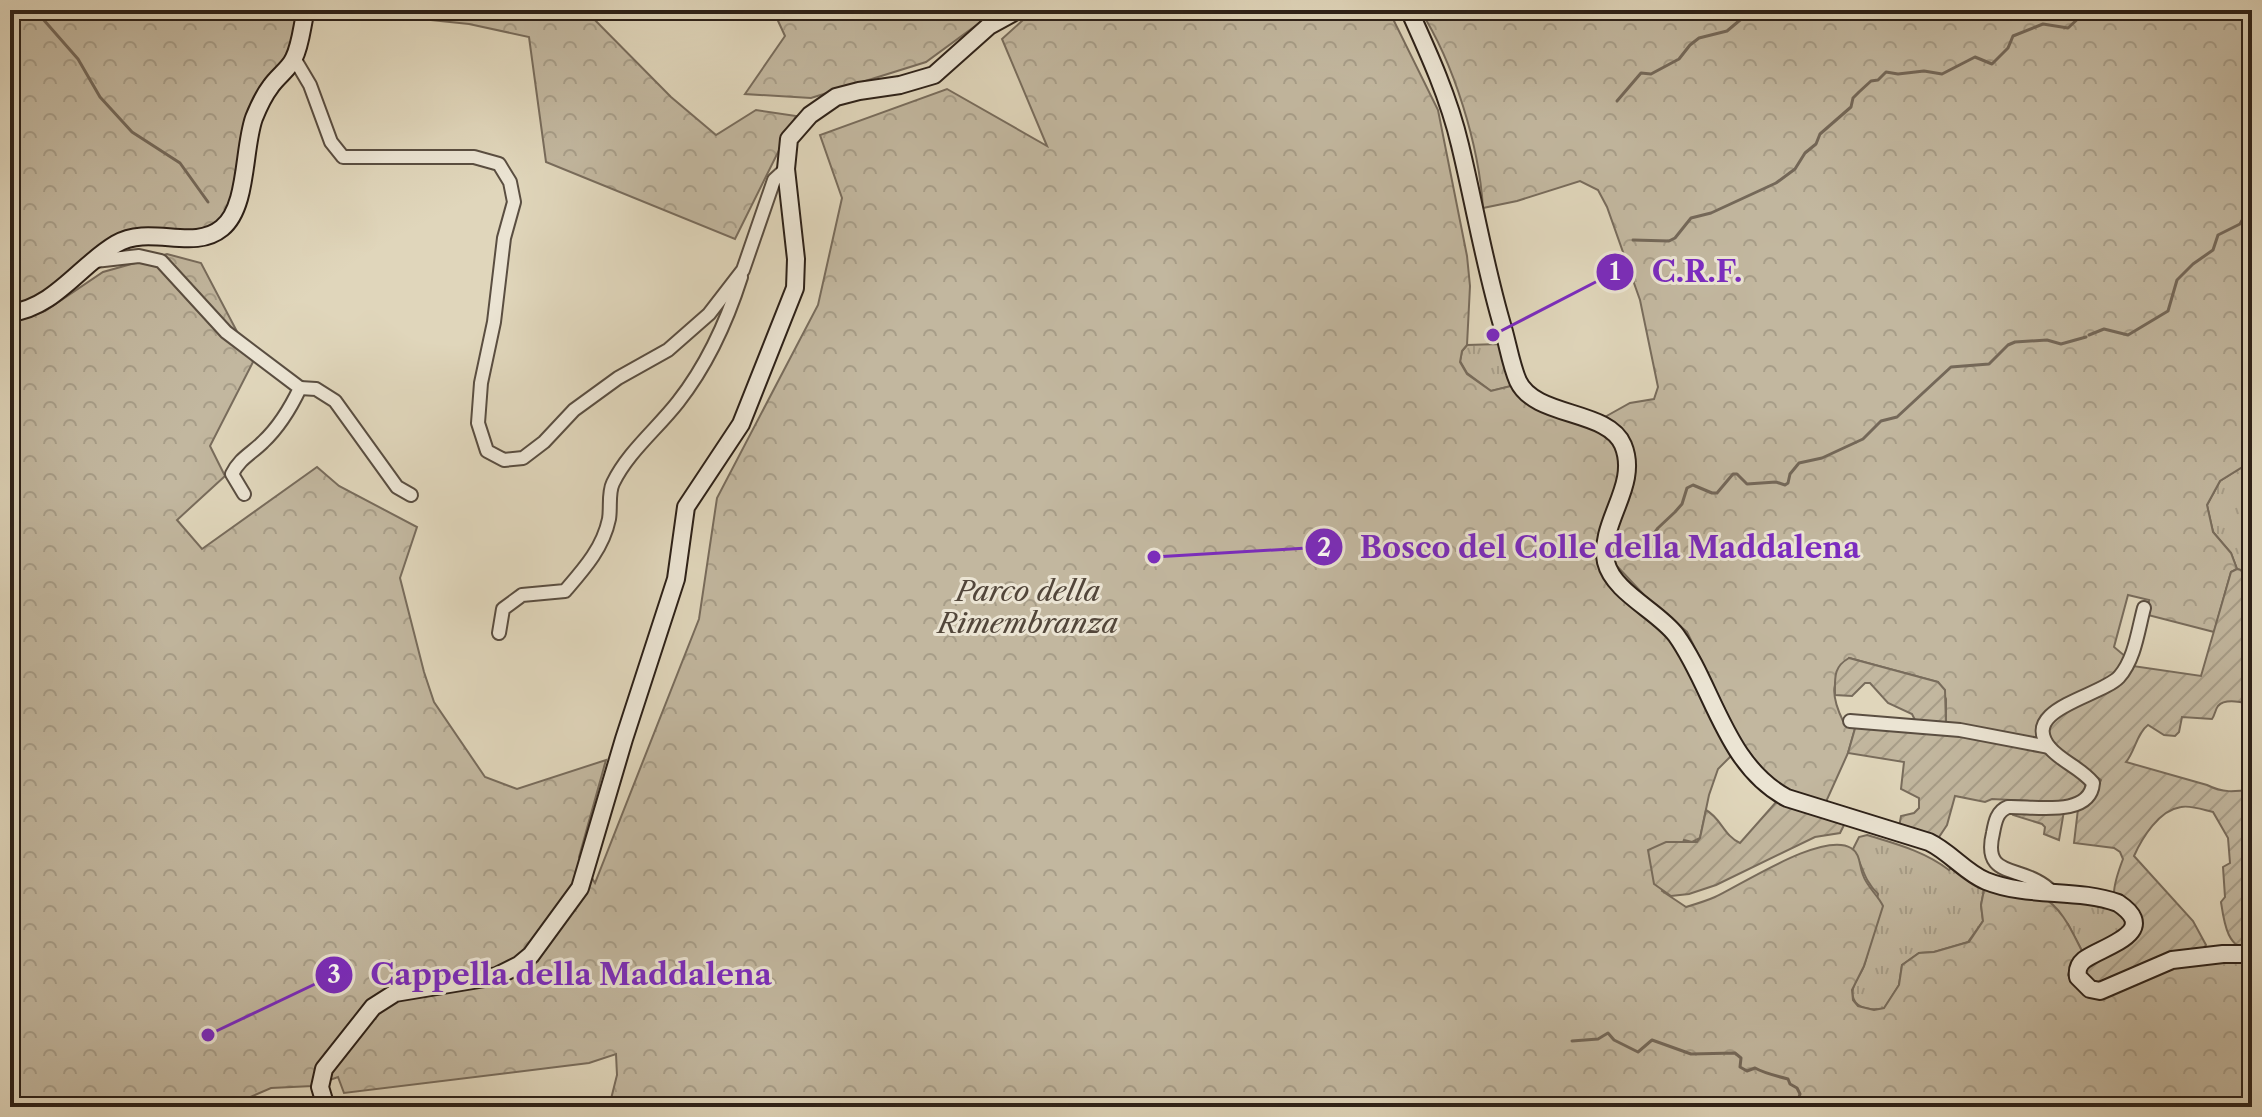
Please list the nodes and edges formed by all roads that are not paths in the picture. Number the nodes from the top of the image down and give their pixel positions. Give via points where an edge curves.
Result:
1 (306, 10) edge
2 (1018, 10) edge
3 (1409, 10) edge
4 (294, 58) junction
5 (786, 169) junction
6 (95, 261) junction
7 (743, 270) junction
8 (10, 313) edge
9 (300, 388) junction
10 (244, 494) dead end
11 (411, 495) dead end
12 (2144, 608) dead end
13 (499, 633) dead end
14 (1850, 721) dead end
15 (2049, 747) junction
16 (2052, 892) junction
17 (2252, 954) edge
18 (326, 1107) edge

1 - 4 street
2 - 5 street via 989,26 934,75 825,103 789,139
3 - 16 street via 1453,118 1518,382 1534,398 1619,437 1626,476 1605,536 1608,568 1675,634 1752,771 1787,798 1929,842 1985,881
4 - 6 street via 254,117 240,196 222,228 204,237 142,234
4 - 7 street via 331,142 343,157 474,157 499,164 510,182 514,202 504,238 478,423 487,451 504,460 523,458 574,410 668,350 709,314
5 - 7 street via 774,180
5 - 18 street via 795,288 741,424 686,507 676,579 580,888 519,965 497,976 395,993 373,1007 324,1069 320,1087
6 - 8 street via 42,302
6 - 9 street via 139,256 161,261 226,332
7 - 13 street via 730,314 708,357 611,486 609,520 596,554 565,591 522,595 503,609
9 - 10 street via 286,414 232,474
9 - 11 street via 316,389 335,401 397,487
12 - 15 street via 2129,661 2119,676 2047,715 2042,728
14 - 15 street via 1960,730
15 - 16 street via 2093,783 2090,795 2066,806 2002,809 1990,852 1996,864 2039,881
16 - 17 street via 2112,901 2131,918 2128,936 2078,968 2080,981 2095,991 2172,960

